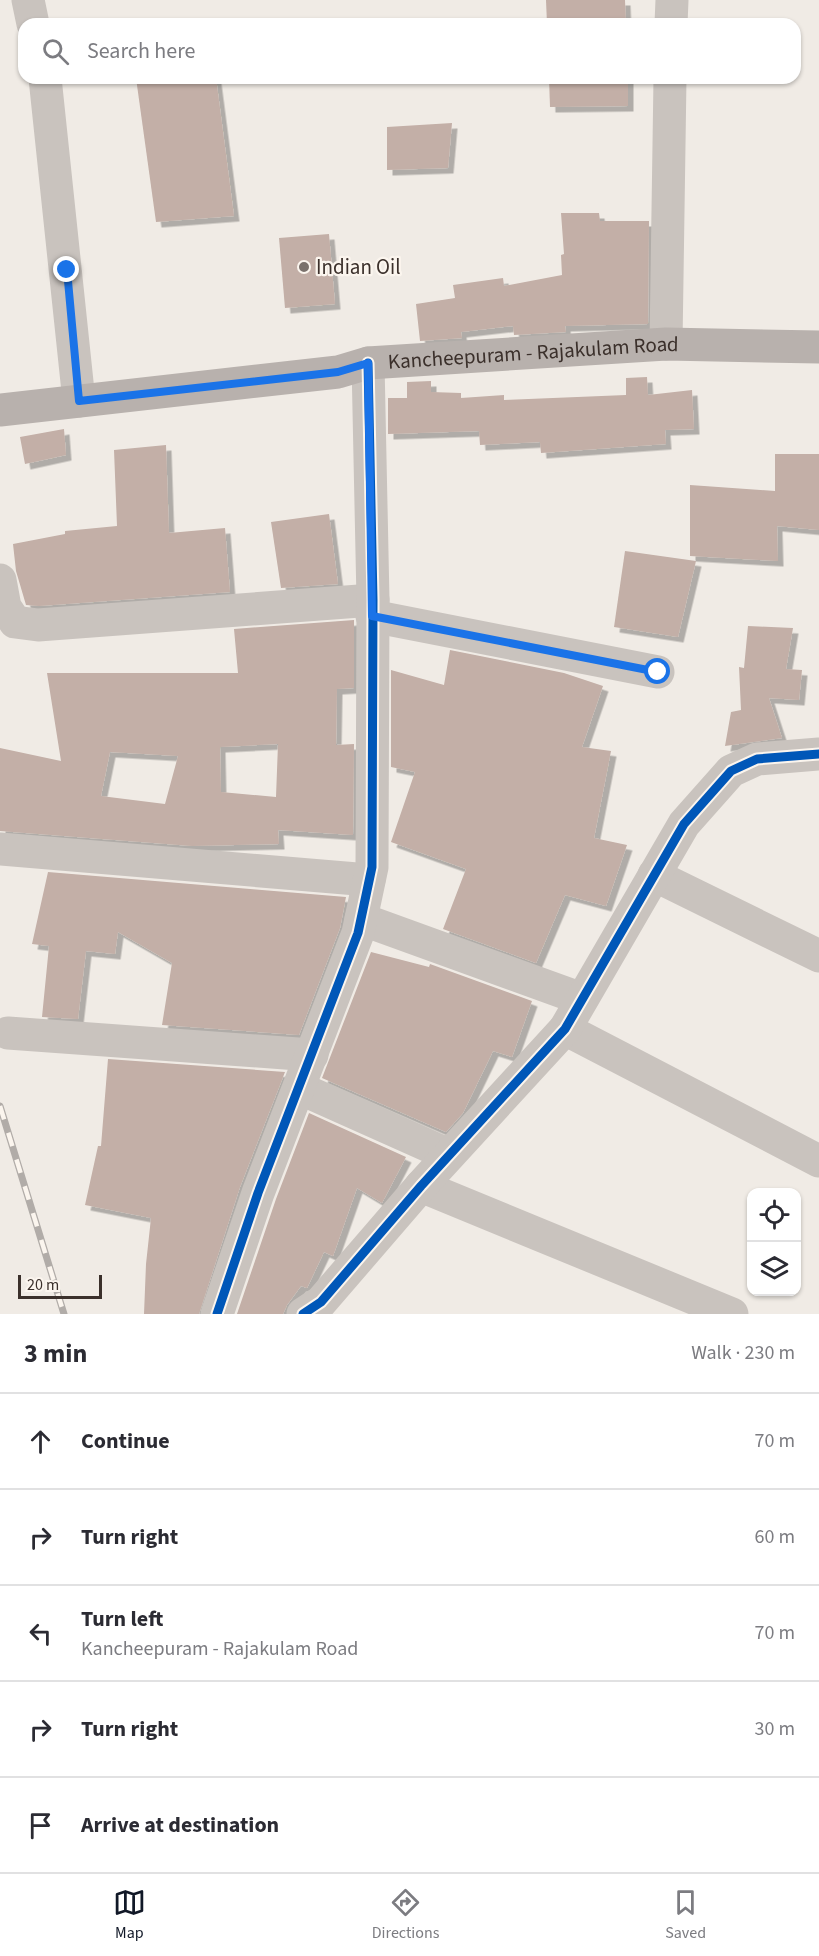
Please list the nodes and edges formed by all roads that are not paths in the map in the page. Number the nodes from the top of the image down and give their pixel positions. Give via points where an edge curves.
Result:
1 (28, 0) edge
2 (672, 0) edge
3 (32, 18) edge
4 (671, 18) edge
5 (46, 84) edge
6 (670, 84) edge
7 (666, 344) junction
8 (819, 347) edge
9 (368, 363) junction
10 (79, 401) junction
11 (0, 410) edge
12 (0, 580) edge
13 (373, 608) junction
14 (658, 672) dead end
15 (819, 754) edge
16 (0, 849) edge
17 (654, 875) junction
18 (369, 880) junction
19 (361, 919) junction
20 (819, 956) edge
21 (582, 999) junction
22 (565, 1029) junction
23 (8, 1033) dead end
24 (312, 1056) junction
25 (298, 1088) junction
26 (449, 1155) junction
27 (819, 1161) edge
28 (421, 1186) junction
29 (217, 1314) edge
30 (303, 1314) edge
31 (732, 1314) edge

1 - 3 street
2 - 4 street
5 - 10 street
6 - 7 street
7 - 8 main road, Kancheepuram - Rajakulam Road
7 - 9 main road, Kancheepuram - Rajakulam Road
9 - 10 main road, Kancheepuram - Rajakulam Road via 338,372
9 - 13 street
10 - 11 main road, Kancheepuram - Rajakulam Road
12 - 13 street via 4,608 15,622 38,624
13 - 14 street
13 - 18 street
15 - 17 street via 757,759 730,771 684,824
16 - 18 street
17 - 20 street
17 - 21 street
18 - 19 street
19 - 21 street
19 - 24 street
21 - 22 street
22 - 26 street
22 - 27 street
23 - 24 street
24 - 25 street
25 - 26 street
25 - 29 street
26 - 28 street
28 - 30 street via 321,1302
28 - 31 street

